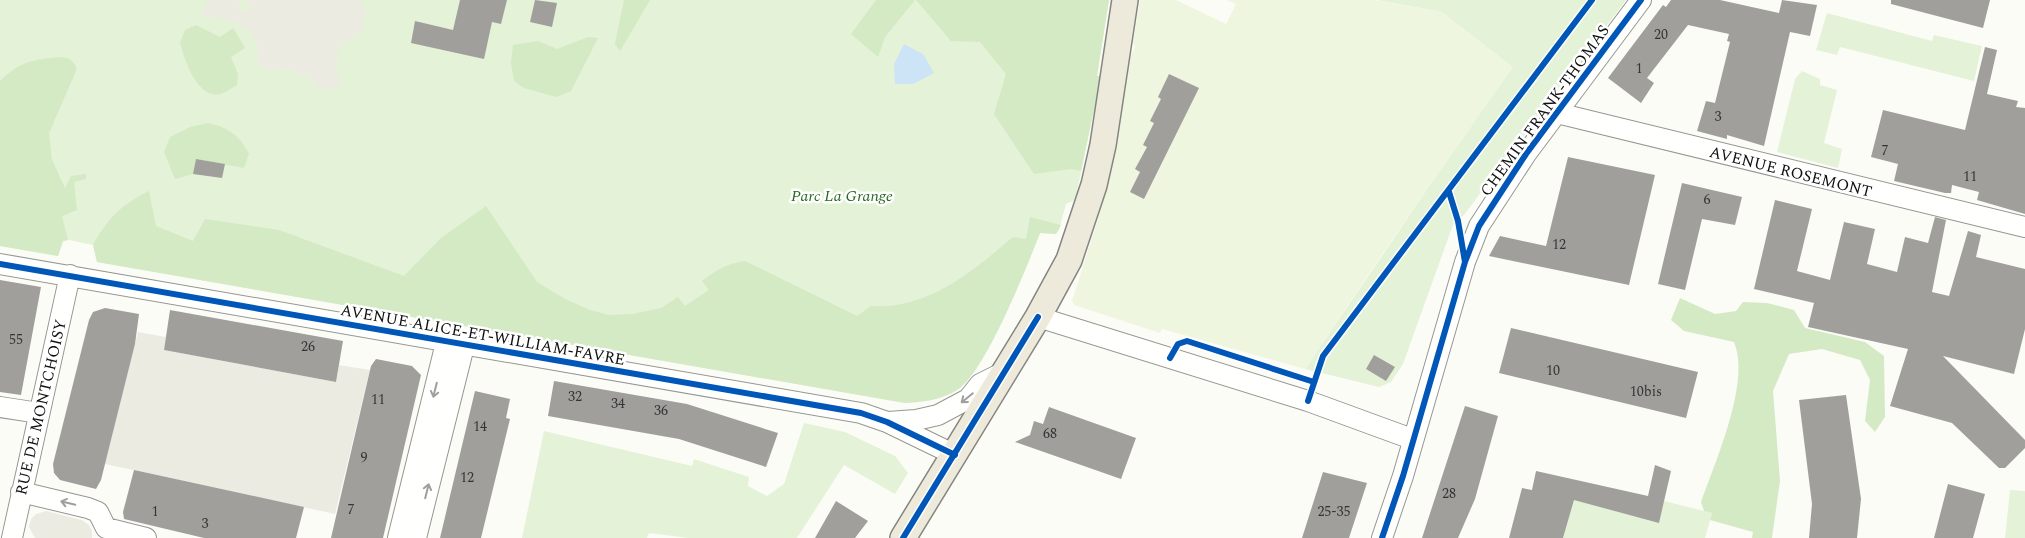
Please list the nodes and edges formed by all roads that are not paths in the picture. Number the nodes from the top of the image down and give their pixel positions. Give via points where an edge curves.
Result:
1 (1125, 0) edge
2 (1642, 0) edge
3 (1557, 113) junction
4 (2025, 227) edge
5 (0, 264) edge
6 (70, 275) junction
7 (1038, 317) junction
8 (455, 344) junction
9 (1006, 371) junction
10 (0, 407) edge
11 (39, 413) junction
12 (887, 422) junction
13 (1412, 439) junction
14 (955, 455) junction
15 (21, 492) junction
16 (8, 532) edge
17 (104, 533) edge
18 (146, 538) edge
19 (398, 538) edge
20 (416, 538) edge
21 (903, 538) edge
22 (1382, 538) edge

1 - 7 main road via 1094,185 1069,260
2 - 3 street, CHEMIN FRANK-THOMAS
3 - 4 street, AVENUE ROSEMONT
3 - 13 street, CHEMIN FRANK-THOMAS via 1479,226 1465,262
5 - 6 street, AVENUE ALICE-ET-WILLIAM-FAVRE
6 - 8 street, AVENUE ALICE-ET-WILLIAM-FAVRE
6 - 11 street, RUE DE MONTCHOISY
7 - 9 main road
7 - 13 street via 1308,401
8 - 12 street, AVENUE ALICE-ET-WILLIAM-FAVRE via 825,406
8 -> 19 street
20 -> 8 street
9 -> 12 street via 980,384 968,399 938,415
9 - 14 main road
10 - 11 street
11 - 15 street, RUE DE MONTCHOISY
12 - 14 street, AVENUE ALICE-ET-WILLIAM-FAVRE
13 - 22 street, CHEMIN FRANK-THOMAS
14 - 21 main road
15 - 16 street, RUE DE MONTCHOISY
17 -> 15 street via 98,512
17 - 18 street

